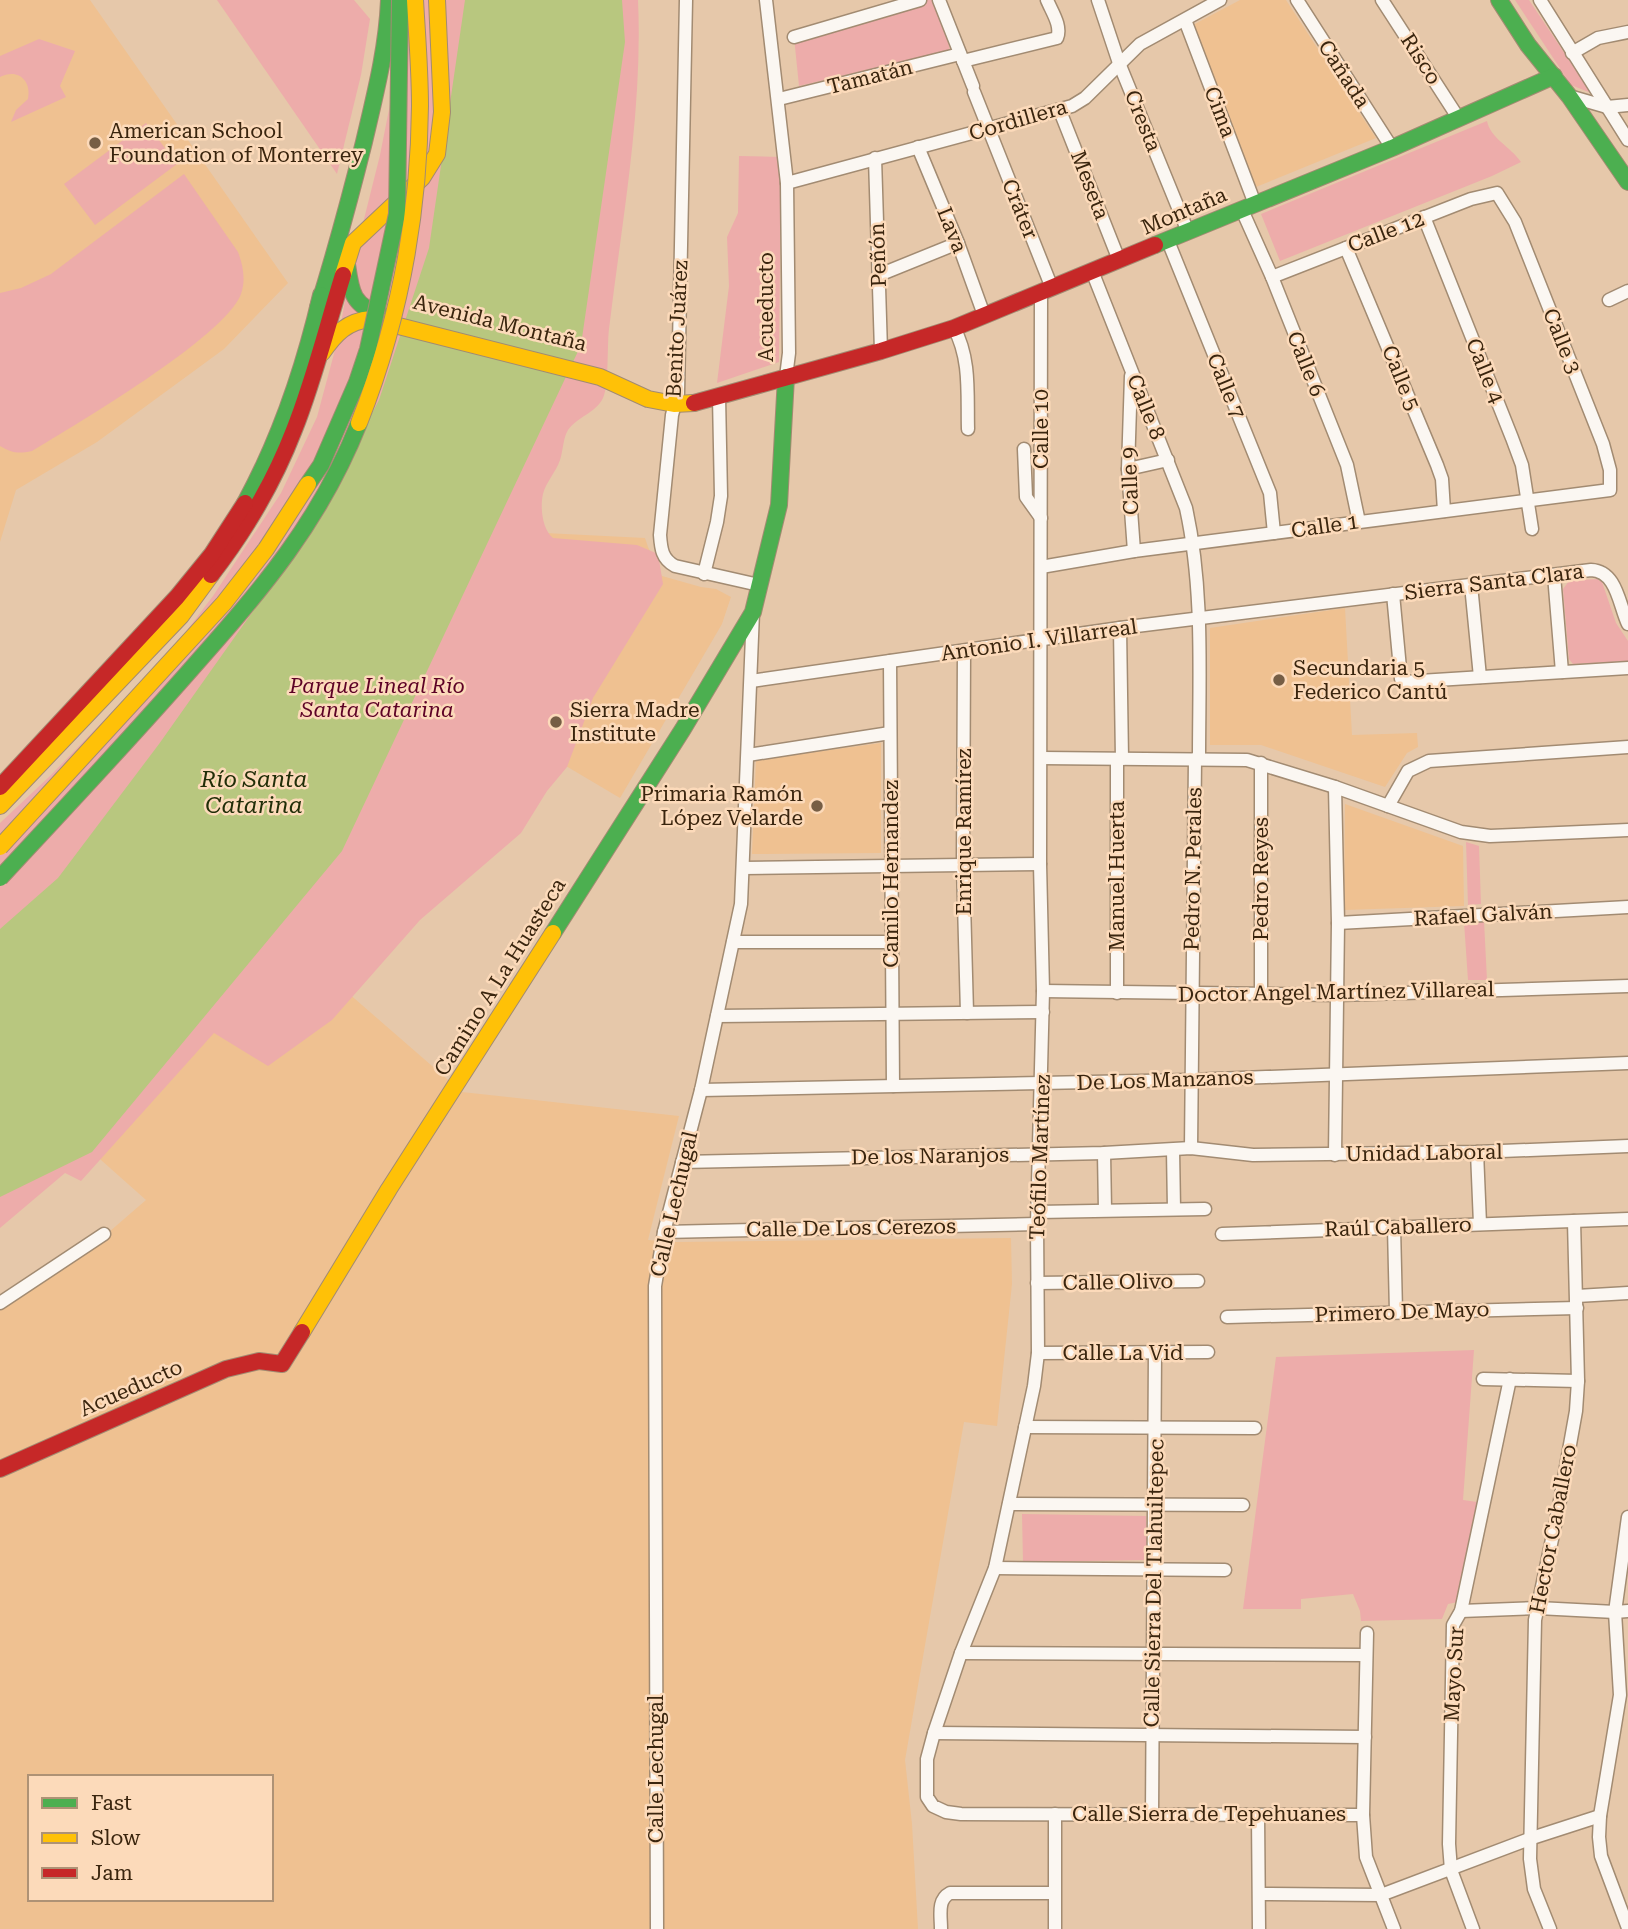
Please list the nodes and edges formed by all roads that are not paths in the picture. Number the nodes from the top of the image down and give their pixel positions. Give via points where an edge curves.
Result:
1 (379, 0) edge
2 (390, 0) edge
3 (400, 0) edge
4 (415, 0) edge
5 (437, 0) edge
6 (686, 0) edge
7 (766, 0) edge
8 (920, 0) edge
9 (939, 0) edge
10 (1047, 0) edge
11 (1220, 0) edge
12 (1297, 0) edge
13 (1382, 0) edge
14 (1499, 0) edge
15 (1541, 0) edge
16 (1098, 4) edge
17 (1185, 20) junction
18 (1628, 32) edge
19 (794, 37) dead end
20 (1572, 53) junction
21 (962, 57) junction
22 (1119, 63) junction
23 (1554, 76) junction
24 (1569, 96) junction
25 (779, 99) junction
26 (1628, 106) edge
27 (1607, 107) junction
28 (1060, 111) junction
29 (1459, 119) junction
30 (989, 129) junction
31 (1628, 140) edge
32 (918, 147) junction
33 (1392, 148) junction
34 (875, 158) junction
35 (1628, 182) edge
36 (787, 183) junction
37 (1501, 195) joint
38 (1249, 207) junction
39 (1424, 217) junction
40 (1188, 232) junction
41 (1168, 241) junction
42 (958, 243) junction
43 (1346, 248) junction
44 (346, 260) junction
45 (1119, 260) junction
46 (1092, 271) junction
47 (879, 275) junction
48 (1272, 277) junction
49 (1047, 289) junction
50 (1628, 290) edge
51 (1609, 300) dead end
52 (318, 308) junction
53 (984, 315) junction
54 (372, 316) junction
55 (954, 328) junction
56 (881, 351) junction
57 (319, 358) junction
58 (1131, 370) junction
59 (602, 374) joint
60 (786, 377) junction
61 (719, 397) junction
62 (676, 398) junction
63 (968, 429) dead end
64 (1024, 449) dead end
65 (1168, 460) junction
66 (1128, 469) junction
67 (1611, 490) joint
68 (1527, 502) junction
69 (1444, 511) junction
70 (1041, 518) junction
71 (1359, 522) junction
72 (1532, 529) dead end
73 (1274, 533) junction
74 (1193, 544) junction
75 (1134, 551) junction
76 (1041, 567) junction
77 (704, 574) junction
78 (1555, 575) junction
79 (759, 585) junction
80 (1471, 585) junction
81 (1393, 594) junction
82 (1327, 603) joint
83 (753, 611) junction
84 (1199, 619) junction
85 (1628, 624) edge
86 (1120, 628) junction
87 (1041, 640) junction
88 (964, 651) junction
89 (890, 661) junction
90 (1628, 668) edge
91 (1562, 672) junction
92 (1480, 677) junction
93 (751, 681) junction
94 (890, 733) junction
95 (1628, 747) edge
96 (748, 755) junction
97 (1042, 758) junction
98 (1120, 759) junction
99 (1197, 759) junction
100 (1261, 763) junction
101 (0, 787) edge
102 (1335, 787) junction
103 (0, 806) edge
104 (1388, 806) junction
105 (1628, 830) edge
106 (0, 847) edge
107 (1040, 864) junction
108 (891, 866) junction
109 (963, 866) junction
110 (743, 868) junction
111 (0, 878) edge
112 (1628, 907) edge
113 (1338, 923) junction
114 (733, 942) junction
115 (891, 942) junction
116 (1628, 986) edge
117 (1043, 991) junction
118 (1117, 993) junction
119 (1191, 994) junction
120 (1261, 994) junction
121 (1338, 995) junction
122 (1043, 1012) junction
123 (967, 1013) junction
124 (891, 1014) junction
125 (716, 1016) junction
126 (1628, 1063) edge
127 (1336, 1074) junction
128 (1190, 1080) junction
129 (1042, 1083) junction
130 (893, 1086) junction
131 (701, 1090) junction
132 (1628, 1146) edge
133 (1191, 1148) junction
134 (1173, 1150) junction
135 (1221, 1151) joint
136 (1477, 1152) junction
137 (1040, 1153) junction
138 (1104, 1153) junction
139 (1335, 1155) junction
140 (682, 1162) junction
141 (1174, 1209) junction
142 (1205, 1209) dead end
143 (1105, 1210) junction
144 (1038, 1218) junction
145 (1628, 1219) edge
146 (1574, 1221) junction
147 (1480, 1224) junction
148 (1394, 1227) junction
149 (664, 1232) junction
150 (104, 1234) dead end
151 (1222, 1234) dead end
152 (1198, 1281) dead end
153 (1037, 1283) junction
154 (1628, 1293) edge
155 (1577, 1302) junction
156 (0, 1303) edge
157 (1396, 1312) junction
158 (1227, 1317) dead end
159 (1156, 1352) junction
160 (1208, 1352) dead end
161 (1038, 1353) junction
162 (282, 1364) joint
163 (1483, 1379) dead end
164 (1510, 1379) junction
165 (1578, 1381) junction
166 (1025, 1427) junction
167 (1156, 1428) junction
168 (1255, 1428) dead end
169 (0, 1469) edge
170 (1009, 1504) junction
171 (1155, 1505) junction
172 (1243, 1505) dead end
173 (1628, 1517) edge
174 (995, 1568) junction
175 (1154, 1569) junction
176 (1226, 1570) dead end
177 (1538, 1608) junction
178 (1461, 1611) junction
179 (1621, 1612) edge
180 (1367, 1633) dead end
181 (961, 1653) junction
182 (1154, 1655) junction
183 (1366, 1655) junction
184 (1624, 1694) edge
185 (934, 1732) junction
186 (1152, 1734) junction
187 (1365, 1737) junction
188 (1055, 1814) junction
189 (1152, 1814) junction
190 (1258, 1815) junction
191 (1363, 1815) junction
192 (1600, 1816) junction
193 (1532, 1838) junction
194 (1451, 1870) junction
195 (1054, 1894) junction
196 (1259, 1894) junction
197 (1381, 1895) junction
198 (1628, 1928) edge
199 (657, 1929) edge
200 (941, 1929) edge
201 (1055, 1929) edge
202 (1259, 1929) edge
203 (1394, 1929) edge
204 (1473, 1929) edge
205 (1550, 1929) edge

1 - 52 main road via 364,107
2 - 52 main road via 371,114 343,230
3 - 106 main road, bridge via 397,214 368,349 321,465 224,603
4 - 111 main road, bridge via 420,104 412,223 401,286 367,410 335,478 287,555 243,611
5 - 44 main road via 442,112 437,154 422,178 353,243
6 - 62 street, Benito Juárez
7 - 25 street, Acueducto
8 - 19 street
9 - 21 street, Cráter
10 - 21 street, Tamatán via 1058,25 1057,38
11 - 17 street, Cordillera
12 - 33 street, Cañada
13 - 29 street, Risco
14 - 23 main road
15 - 20 street
16 - 22 street, Cresta
17 - 22 street, Cordillera via 1140,44
17 - 38 street, Cima
18 - 20 street via 1598,38
20 - 27 street
21 - 25 street, Tamatán
21 - 30 street, Cráter
22 - 28 street, Cordillera via 1085,98
22 - 40 street, Cresta
23 - 24 main road
23 - 29 main road, Montaña
24 - 27 street
24 - 35 main road
25 - 36 street, Acueducto
26 - 27 street
27 - 31 street
28 - 30 street, Cordillera
28 - 45 street, Meseta
29 - 33 main road, Montaña
30 - 32 street, Cordillera
30 - 49 street, Cráter
32 - 34 street, Cordillera
32 - 42 street, Lava
33 - 38 main road, Montaña
34 - 36 street, Cordillera
34 - 47 street, Peñón
36 - 60 street, Acueducto
37 - 39 street, Calle 12 via 1485,194
37 - 67 street, Calle 3 via 1603,443
38 - 40 main road, Montaña
38 - 48 street, Calle 6
39 - 43 street, Calle 12
39 - 68 street, Calle 4 via 1512,438
40 - 41 main road, Montaña
41 - 45 main road, Montaña
41 - 73 street, Calle 7 via 1270,493
42 - 47 street
42 - 53 street, Lava
43 - 48 street, Calle 12
43 - 69 street, Calle 5 via 1437,466
44 - 54 main road via 353,296
44 - 57 main road
45 - 46 main road, Montaña
46 - 49 main road, Montaña
46 - 58 street, Calle 8
47 - 56 street, Peñón
48 - 71 street, Calle 6 via 1347,465
49 - 53 main road, Montaña
49 - 70 street, Calle 10
50 - 51 street
52 - 101 main road via 300,376 265,463 224,537 169,608
53 - 55 main road, Montaña
54 - 57 main road via 337,332
54 - 59 main road, Avenida Montaña, bridge
55 - 56 main road, Montaña
55 - 63 street via 965,360
56 - 60 main road, Montaña
57 - 103 main road via 271,480 214,574 138,662
58 - 65 street, Calle 8
58 - 66 street, Calle 9
59 - 62 main road, Montaña via 635,395
60 - 61 main road, Montaña
60 - 79 main road, Acueducto via 779,505
61 - 62 main road, Montaña via 700,402
61 - 77 street via 721,496
62 - 77 street, Benito Juárez via 661,548 668,562
64 - 70 street via 1026,497
65 - 66 street
65 - 74 street, Calle 8 via 1186,508
66 - 75 street, Calle 9
67 - 68 street, Calle 1
68 - 69 street, Calle 1
68 - 72 street, Calle 4
69 - 71 street, Calle 1
70 - 76 street, Calle 10
71 - 73 street, Calle 1
73 - 74 street, Calle 1
74 - 75 street, Calle 1
74 - 84 street, Pedro N. Perales
75 - 76 street, Calle 1
76 - 87 street, Teófilo Martínez
77 - 79 street, Benito Juárez
78 - 80 street, Sierra Santa Clara
78 - 85 street, Sierra Santa Clara via 1591,570 1606,573
78 - 91 street
79 - 83 main road, Acueducto
80 - 81 street, Sierra Santa Clara
80 - 92 street
81 - 82 street, Sierra Santa Clara
81 - 92 street via 1401,679 1411,683
82 - 84 street, Antonio I. Villarreal
83 - 93 street, Calle Lechugal
83 - 162 main road, Camino A La Huasteca
84 - 86 street, Antonio I. Villarreal
84 - 99 street, Pedro N. Perales
86 - 87 street, Antonio I. Villarreal
86 - 98 street, Manuel Huerta
87 - 88 street, Antonio I. Villarreal
87 - 97 street, Teófilo Martínez
88 - 89 street, Antonio I. Villarreal
88 - 109 street, Enrique Ramírez
89 - 93 street, Antonio I. Villarreal
89 - 94 street, Camilo Hernandez
90 - 91 street
91 - 92 street
93 - 96 street, Calle Lechugal
94 - 96 street
94 - 108 street, Camilo Hernandez
95 - 104 street via 1429,761 1408,771
96 - 110 street, Calle Lechugal
97 - 98 street
97 - 107 street, Teófilo Martínez
98 - 99 street
98 - 118 street, Manuel Huerta
99 - 100 street
99 - 119 street, Pedro N. Perales
100 - 102 street
100 - 120 street, Pedro Reyes
102 - 104 street
102 - 113 street
104 - 105 street via 1461,832 1490,836
107 - 109 street
107 - 117 street, Teófilo Martínez
108 - 109 street
108 - 110 street
108 - 115 street, Camilo Hernandez
109 - 123 street, Enrique Ramírez
110 - 114 street, Calle Lechugal
112 - 113 street, Rafael Galván
113 - 121 street
114 - 115 street
114 - 125 street, Calle Lechugal
115 - 124 street, Camilo Hernandez
116 - 121 street, Doctor Angel Martínez Villareal
117 - 118 street, Doctor Angel Martínez Villareal
117 - 122 street, Teófilo Martínez
118 - 119 street, Doctor Angel Martínez Villareal
119 - 120 street, Doctor Angel Martínez Villareal
119 - 128 street, Pedro N. Perales
120 - 121 street, Doctor Angel Martínez Villareal
121 - 127 street
122 - 123 street
122 - 129 street, Teófilo Martínez
123 - 124 street
124 - 125 street
124 - 130 street, Camilo Hernandez
125 - 131 street, Calle Lechugal
126 - 127 street, De Los Manzanos
127 - 128 street, De Los Manzanos
127 - 139 street
128 - 129 street, De Los Manzanos
128 - 133 street, Pedro N. Perales
129 - 130 street, De Los Manzanos
129 - 137 street, Teófilo Martínez
130 - 131 street, De Los Manzanos
131 - 140 street, Calle Lechugal
132 - 136 street, Unidad Laboral
133 - 134 street, De los Naranjos
133 - 135 street, De los Naranjos
134 - 138 street, De los Naranjos
134 - 141 street
135 - 139 street, Unidad Laboral
136 - 139 street, Unidad Laboral
136 - 147 street
137 - 138 street, De los Naranjos
137 - 140 street, De los Naranjos
137 - 144 street, Teófilo Martínez
138 - 143 street
140 - 149 street, Calle Lechugal
141 - 142 street, Calle De Los Cerezos
141 - 143 street, Calle De Los Cerezos
143 - 144 street, Calle De Los Cerezos
144 - 149 street, Calle De Los Cerezos
144 - 153 street, Teófilo Martínez
145 - 146 street, Raúl Caballero
146 - 147 street, Raúl Caballero
146 - 155 street, Hector Caballero
147 - 148 street, Raúl Caballero
148 - 151 street, Raúl Caballero
148 - 157 street
149 - 199 street, Calle Lechugal via 654,1310
150 - 156 street
152 - 153 street, Calle Olivo
153 - 161 street, Teófilo Martínez
154 - 155 street, Primero De Mayo
155 - 157 street, Primero De Mayo
155 - 165 street, Hector Caballero
157 - 158 street, Primero De Mayo
159 - 160 street, Calle La Vid
159 - 161 street, Calle La Vid
159 - 167 street, Calle Sierra Del Tlahuiltepec
161 - 166 street, Teófilo Martínez
162 - 169 main road, Acueducto via 259,1361 226,1369
163 - 164 street
164 - 165 street
164 - 178 street, Mayo Sur
165 - 177 street, Hector Caballero
166 - 167 street
166 - 170 street, Teófilo Martínez
167 - 168 street
167 - 171 street, Calle Sierra Del Tlahuiltepec
170 - 171 street
170 - 174 street, Teófilo Martínez
171 - 172 street
171 - 175 street, Calle Sierra Del Tlahuiltepec
173 - 179 street
174 - 175 street
174 - 181 street, Teófilo Martínez
175 - 176 street
175 - 182 street, Calle Sierra Del Tlahuiltepec
177 - 178 street
177 - 179 street
177 - 193 street, Hector Caballero
178 - 194 street, Mayo Sur via 1453,1625
179 - 184 street
180 - 183 street
181 - 182 street
181 - 185 street, Teófilo Martínez
182 - 183 street
182 - 186 street, Calle Sierra Del Tlahuiltepec
183 - 187 street
184 - 192 street
185 - 186 street
185 - 188 street, Calle Sierra de Tepehuanes via 926,1783 933,1806 961,1814
186 - 187 street
186 - 189 street, Calle Sierra Del Tlahuiltepec
187 - 191 street
188 - 189 street, Calle Sierra de Tepehuanes
188 - 195 street
189 - 190 street, Calle Sierra de Tepehuanes
190 - 191 street, Calle Sierra de Tepehuanes
190 - 196 street
191 - 197 street via 1366,1857
192 - 193 street
192 - 198 street via 1601,1856
193 - 194 street
193 - 205 street, Hector Caballero via 1534,1889
194 - 197 street
194 - 204 street, Mayo Sur
195 - 200 street via 950,1893 941,1903
195 - 201 street
196 - 197 street
196 - 202 street
197 - 203 street

